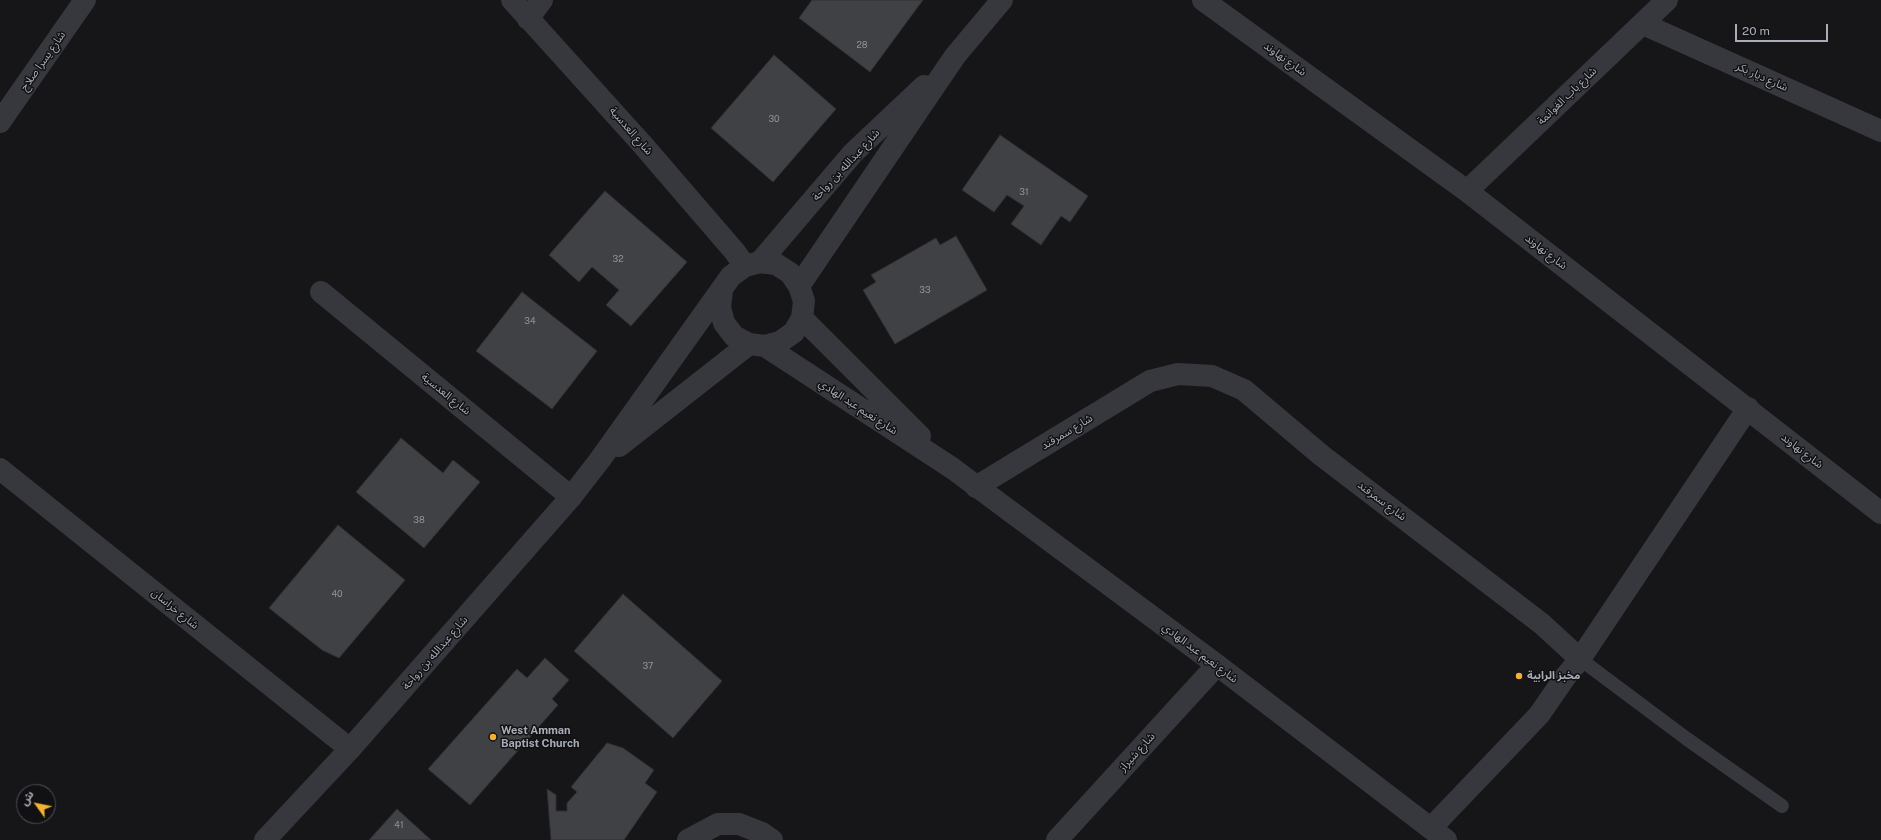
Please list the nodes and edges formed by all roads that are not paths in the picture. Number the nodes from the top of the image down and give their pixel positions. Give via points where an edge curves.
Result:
1 (85, 0) edge
2 (512, 0) edge
3 (542, 0) edge
4 (1002, 0) edge
5 (1203, 0) edge
6 (1667, 0) edge
7 (528, 19) junction
8 (1643, 24) junction
9 (955, 56) junction
10 (0, 122) edge
11 (1881, 131) edge
12 (1467, 191) junction
13 (752, 264) junction
14 (800, 286) junction
15 (722, 291) junction
16 (321, 292) dead end
17 (802, 318) junction
18 (757, 345) junction
19 (1748, 408) junction
20 (600, 461) junction
21 (952, 468) junction
22 (0, 469) edge
23 (976, 487) junction
24 (571, 497) junction
25 (1881, 514) edge
26 (1580, 659) junction
27 (1217, 665) junction
28 (350, 749) junction
29 (1782, 806) dead end
30 (1438, 834) edge
31 (265, 840) edge
32 (688, 840) edge
33 (772, 840) edge
34 (1057, 840) edge

1 - 10 street, شارع يسرا صلاح
2 - 7 street, شارع العدسية
3 - 7 street
4 - 9 street, شارع عبدالله بن رواحة
5 - 12 street, شارع نهاوند
6 - 8 street, شارع باب الغوانمة
7 - 13 street, شارع العدسية via 637,138 735,252
8 - 11 street, شارع ديار بكر
8 - 12 street, شارع باب الغوانمة
9 - 13 street, شارع عبدالله بن رواحة via 853,153
9 - 14 street, شارع عبدالله بن رواحة
12 - 19 street, شارع نهاوند
13 - 14 street via 776,264 790,273
13 - 15 street via 731,276
14 - 17 street via 804,302
15 - 18 street via 720,307 724,323 734,336
15 - 20 street, شارع عبدالله بن رواحة
16 - 24 street, شارع العدسية
17 - 18 street via 794,332 780,342
17 - 21 street, شارع نعيم عبد الهادي
18 - 20 street, شارع عبدالله بن رواحة
18 - 21 street, شارع نعيم عبد الهادي
19 - 25 street, شارع نهاوند
19 - 26 street
20 - 24 street, شارع عبدالله بن رواحة
21 - 23 street, شارع نعيم عبد الهادي
22 - 28 street, شارع خراسان
23 - 26 street, شارع سمرقند via 1150,381 1178,374 1212,376 1249,394 1321,455 1542,624
23 - 27 street, شارع نعيم عبد الهادي
24 - 28 street, شارع عبدالله بن رواحة
26 - 29 lane
26 - 30 street via 1539,715
27 - 30 street, شارع نعيم عبد الهادي
27 - 34 street, شارع شيراز
28 - 31 street, شارع عبدالله بن رواحة
32 - 33 street via 718,824 745,826

